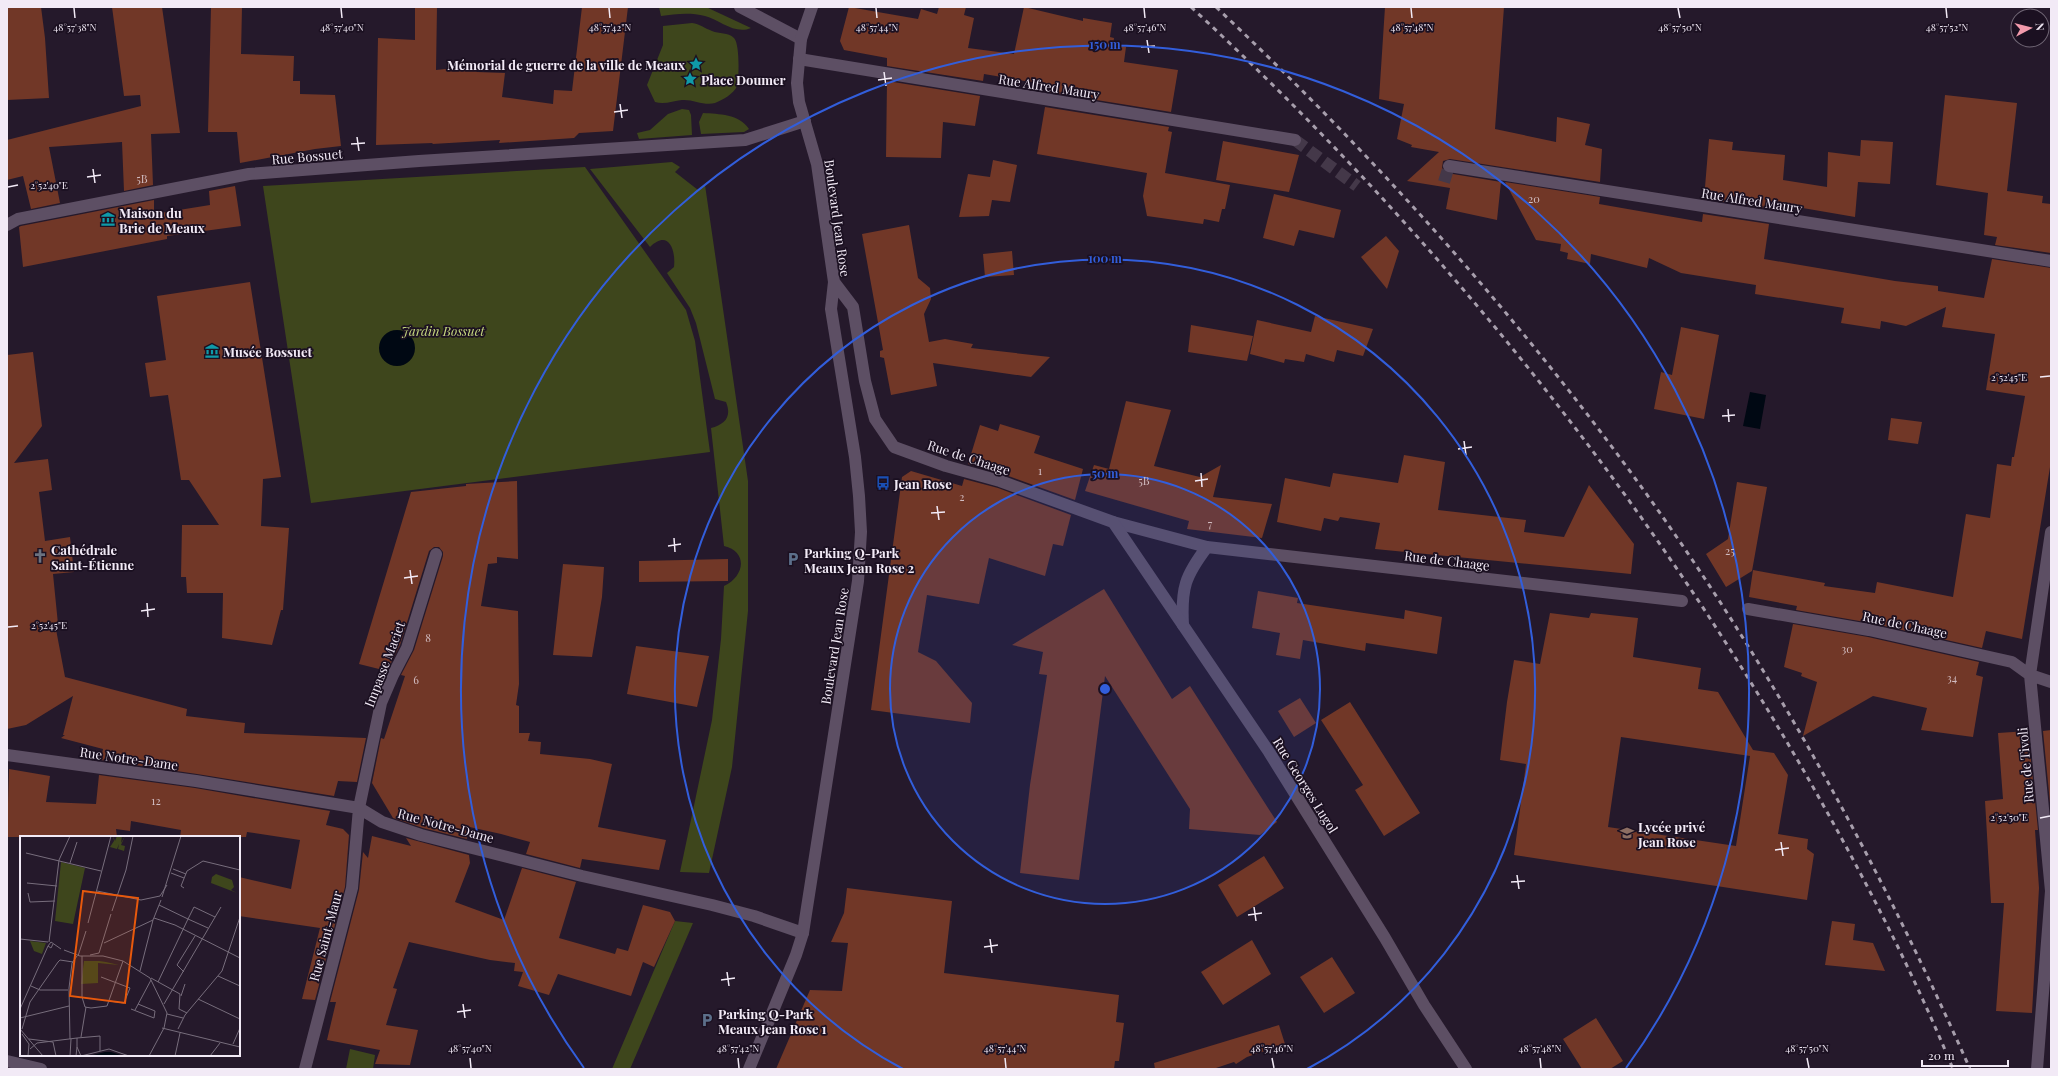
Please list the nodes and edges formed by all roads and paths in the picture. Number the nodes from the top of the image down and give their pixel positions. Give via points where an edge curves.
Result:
1 (740, 7) edge
2 (812, 7) edge
3 (801, 40) junction
4 (799, 59) junction
5 (805, 121) junction
6 (1295, 140) tunnel mouth
7 (1449, 166) dead end
8 (12, 222) edge
9 (2051, 261) edge
10 (834, 282) junction
11 (1113, 522) junction
12 (2051, 532) edge
13 (1207, 547) junction
14 (436, 554) dead end
15 (1682, 601) dead end
16 (1748, 610) dead end
17 (1183, 625) junction
18 (2030, 675) junction
19 (2051, 682) edge
20 (7, 755) edge
21 (359, 808) junction
22 (803, 934) junction
23 (7, 1061) edge
24 (41, 1069) edge
25 (305, 1069) edge
26 (748, 1069) edge
27 (1466, 1069) edge
28 (2037, 1069) edge

1 - 3 street
2 - 3 street, Boulevard Jean Rose
3 - 4 street, Boulevard Jean Rose
4 - 5 street, Boulevard Jean Rose via 797,83
4 - 6 street, Rue Alfred Maury
5 - 8 street, Rue Bossuet via 745,140 419,160 249,174
5 - 10 street, Boulevard Jean Rose via 817,164
7 - 9 street, Rue Alfred Maury
10 - 11 street, Rue de Chaage via 853,307 865,381 875,419 894,447 946,466 1000,481
10 - 22 street, Boulevard Jean Rose via 831,309 855,457 861,532 858,581
11 - 13 street, Rue de Chaage
11 - 17 street, Rue Georges Lugol
12 - 18 street, Rue de Tivoli
13 - 15 street, Rue de Chaage
13 - 17 street via 1188,574 1182,602
14 - 21 street, Impasse Maciet via 407,648 381,703
16 - 18 street, Rue de Chaage via 1869,630 2012,662
17 - 27 street, Rue Georges Lugol via 1269,752
18 - 19 street, Rue de Chaage
18 - 28 street, Rue de Tivoli via 2051,891
20 - 21 street, Rue Notre-Dame via 196,781
21 - 22 street, Rue Notre-Dame via 382,822 422,835 754,916
21 - 25 street, Rue Saint-Maur via 352,888
22 - 26 street, Boulevard Jean Rose
23 - 24 street

